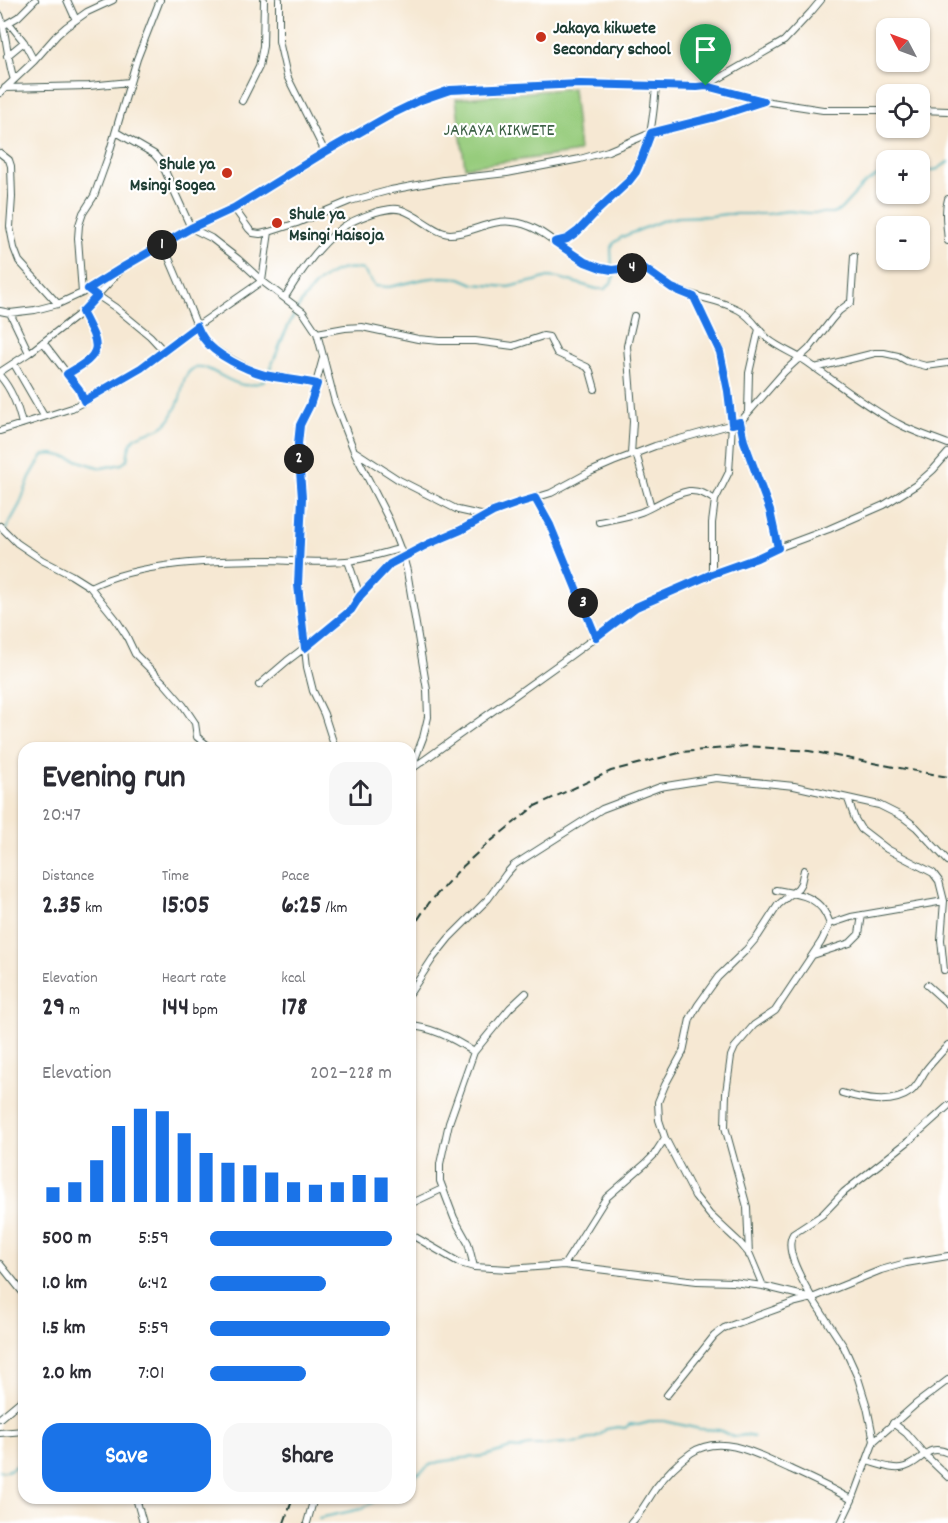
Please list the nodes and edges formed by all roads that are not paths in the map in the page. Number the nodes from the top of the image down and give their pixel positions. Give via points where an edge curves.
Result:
1 (35, 0) edge
2 (67, 0) edge
3 (113, 0) edge
4 (160, 0) edge
5 (264, 0) edge
6 (279, 0) edge
7 (821, 0) edge
8 (100, 2) edge
9 (0, 15) edge
10 (76, 20) junction
11 (4, 24) edge
12 (24, 42) junction
13 (7, 56) junction
14 (34, 61) junction
15 (14, 80) junction
16 (130, 82) junction
17 (656, 86) junction
18 (706, 86) junction
19 (2, 91) edge
20 (242, 101) dead end
21 (764, 101) junction
22 (876, 110) edge
23 (930, 110) edge
24 (948, 111) edge
25 (116, 132) junction
26 (651, 133) junction
27 (325, 152) junction
28 (0, 153) edge
29 (948, 199) edge
30 (234, 208) junction
31 (191, 228) junction
32 (269, 232) junction
33 (948, 241) edge
34 (555, 242) junction
35 (163, 244) junction
36 (854, 256) dead end
37 (125, 266) junction
38 (262, 281) junction
39 (85, 291) junction
40 (97, 296) junction
41 (285, 297) junction
42 (694, 297) junction
43 (58, 304) junction
44 (0, 310) edge
45 (82, 312) junction
46 (10, 313) junction
47 (634, 316) dead end
48 (197, 326) junction
49 (759, 329) junction
50 (317, 333) junction
51 (44, 342) junction
52 (164, 351) junction
53 (29, 353) junction
54 (799, 357) junction
55 (323, 358) junction
56 (948, 363) edge
57 (14, 364) junction
58 (815, 368) junction
59 (0, 374) edge
60 (67, 374) junction
61 (317, 384) junction
62 (595, 389) dead end
63 (84, 401) junction
64 (748, 412) junction
65 (44, 416) junction
66 (740, 422) junction
67 (22, 424) junction
68 (732, 424) junction
69 (0, 431) edge
70 (948, 444) edge
71 (354, 451) junction
72 (948, 453) edge
73 (634, 454) junction
74 (535, 498) junction
75 (715, 500) junction
76 (651, 507) junction
77 (486, 516) junction
78 (599, 522) dead end
79 (0, 526) edge
80 (778, 548) junction
81 (400, 549) junction
82 (403, 556) junction
83 (299, 561) junction
84 (348, 561) junction
85 (712, 574) junction
86 (90, 587) junction
87 (360, 596) junction
88 (596, 637) junction
89 (305, 648) junction
90 (259, 685) dead end
91 (203, 742) edge
92 (333, 742) edge
93 (416, 757) edge
94 (416, 766) edge
95 (848, 799) junction
96 (948, 861) edge
97 (804, 870) dead end
98 (948, 881) edge
99 (941, 886) junction
100 (776, 890) dead end
101 (793, 893) junction
102 (944, 902) junction
103 (862, 915) junction
104 (830, 924) junction
105 (812, 956) junction
106 (948, 966) edge
107 (416, 984) edge
108 (927, 985) dead end
109 (526, 993) dead end
110 (948, 1004) edge
111 (416, 1027) edge
112 (948, 1045) edge
113 (474, 1052) junction
114 (842, 1093) dead end
115 (948, 1106) edge
116 (665, 1138) junction
117 (442, 1189) junction
118 (416, 1202) edge
119 (416, 1237) edge
120 (750, 1255) junction
121 (948, 1256) edge
122 (0, 1264) edge
123 (564, 1265) junction
124 (474, 1267) junction
125 (18, 1286) edge
126 (763, 1286) junction
127 (812, 1298) junction
128 (948, 1380) edge
129 (667, 1395) dead end
130 (18, 1403) edge
131 (0, 1418) edge
132 (893, 1423) junction
133 (18, 1432) edge
134 (0, 1433) edge
135 (874, 1441) junction
136 (948, 1453) edge
137 (924, 1455) junction
138 (867, 1461) junction
139 (948, 1477) edge
140 (852, 1500) junction
141 (138, 1504) edge
142 (312, 1504) edge
143 (143, 1523) edge
144 (307, 1523) edge
145 (631, 1523) edge
146 (841, 1523) edge

1 - 11 street via 18,17
2 - 10 street
3 - 8 street
4 - 16 street
5 - 20 street via 259,67
6 - 27 street via 279,41 286,76
7 - 18 street via 783,41
8 - 10 street
9 - 11 street
10 - 14 street
11 - 12 street
11 - 13 street
12 - 13 street
12 - 14 street
13 - 15 street
14 - 15 street
15 - 19 street
16 - 19 street
16 - 25 street
17 - 18 street
17 - 26 street
17 - 27 street via 580,84 450,90 392,114
18 - 21 street
21 - 22 street via 823,110
21 - 26 street
23 - 24 street
25 - 31 street via 161,162
25 - 39 street via 79,225
26 - 32 street via 580,159 391,190
26 - 34 street via 629,181 578,231
27 - 30 street
28 - 43 street via 11,166 10,227 14,248 19,261
29 - 33 street
30 - 31 street
30 - 32 street via 253,233
31 - 35 street
31 - 38 street via 211,238
32 - 38 street
34 - 41 street via 526,224 499,221 459,233 439,232 403,210 392,208 343,227 310,261
34 - 42 street via 601,268 645,269 672,288
35 - 37 street
35 - 48 street
36 - 54 street via 851,302
37 - 39 street
37 - 40 street
38 - 41 street
38 - 48 street
39 - 40 street
39 - 43 street
40 - 45 street
40 - 52 street
41 - 50 street via 303,312
42 - 49 street via 735,308
42 - 68 street via 720,352
43 - 46 street
44 - 46 street
45 - 51 street
45 - 60 street via 96,352
46 - 53 street
47 - 73 street via 627,346
48 - 52 street
48 - 61 street via 209,345 251,370
49 - 54 street
49 - 64 street via 749,373
50 - 55 street
50 - 62 street via 362,327 418,339 513,346 549,337 557,353 587,367
51 - 53 street
51 - 60 street
52 - 63 street
53 - 57 street
54 - 58 street
54 - 64 street
55 - 61 street
55 - 71 street
56 - 58 street via 926,366 875,353
57 - 59 street
57 - 65 street
58 - 70 street via 897,423
59 - 67 street via 18,405
60 - 63 street
61 - 83 street via 300,425 298,444 302,498
63 - 65 street
64 - 66 street
65 - 67 street
66 - 68 street
66 - 80 street via 770,511
67 - 69 street
68 - 73 street
68 - 75 street via 729,472
71 - 77 street via 399,480 458,510
71 - 81 street
72 - 80 street via 916,485 884,505
73 - 74 street
73 - 76 street
74 - 77 street
74 - 88 street
75 - 76 street via 690,491
75 - 85 street
76 - 78 street
77 - 82 street
79 - 86 street via 24,548
80 - 85 street
81 - 82 street
81 - 84 street
82 - 87 street
82 - 93 street via 427,690 428,717
83 - 84 street
83 - 86 street via 177,565 106,579
83 - 89 street
84 - 87 street
85 - 88 street via 636,607
86 - 91 street via 115,618 135,654 183,705 195,723 197,737
87 - 89 street via 351,610
88 - 94 street
89 - 90 street
89 - 92 street via 313,691
95 - 96 street via 879,805 903,817
95 - 99 street via 861,829 887,849 933,873
95 - 107 street via 794,786 717,778 660,787 602,809 509,869 488,899 449,938
97 - 101 street
98 - 99 street
99 - 102 street
100 - 101 street
101 - 104 street via 822,907
101 - 116 street via 778,905 746,950 718,977 690,1019 683,1052 657,1102
102 - 103 street
102 - 106 street via 944,970
103 - 104 street
103 - 105 street via 859,933 850,943
104 - 105 street
105 - 120 street via 776,1011 754,1025 731,1056 725,1128 747,1207
108 - 110 street
109 - 113 street
111 - 113 street via 448,1037
112 - 114 street via 917,1086 899,1098 862,1099
113 - 117 street via 449,1123 439,1174
115 - 127 street via 844,1192 822,1215 793,1234 791,1254
116 - 120 street via 695,1196
116 - 123 street via 654,1155 606,1198
117 - 118 street
117 - 124 street via 468,1243
119 - 124 street
120 - 126 street
121 - 127 street via 906,1263
122 - 125 street
123 - 124 street
123 - 126 street
126 - 127 street
127 - 129 street via 724,1328
127 - 135 street via 844,1347 858,1378
128 - 132 street
130 - 131 street
132 - 135 street
132 - 137 street via 906,1432
133 - 134 street
135 - 138 street
136 - 137 street via 932,1450
137 - 138 street via 898,1468
137 - 139 street
138 - 140 street
140 - 145 street via 759,1455 719,1445 703,1447 674,1468
140 - 146 street
141 - 143 street
142 - 144 street

